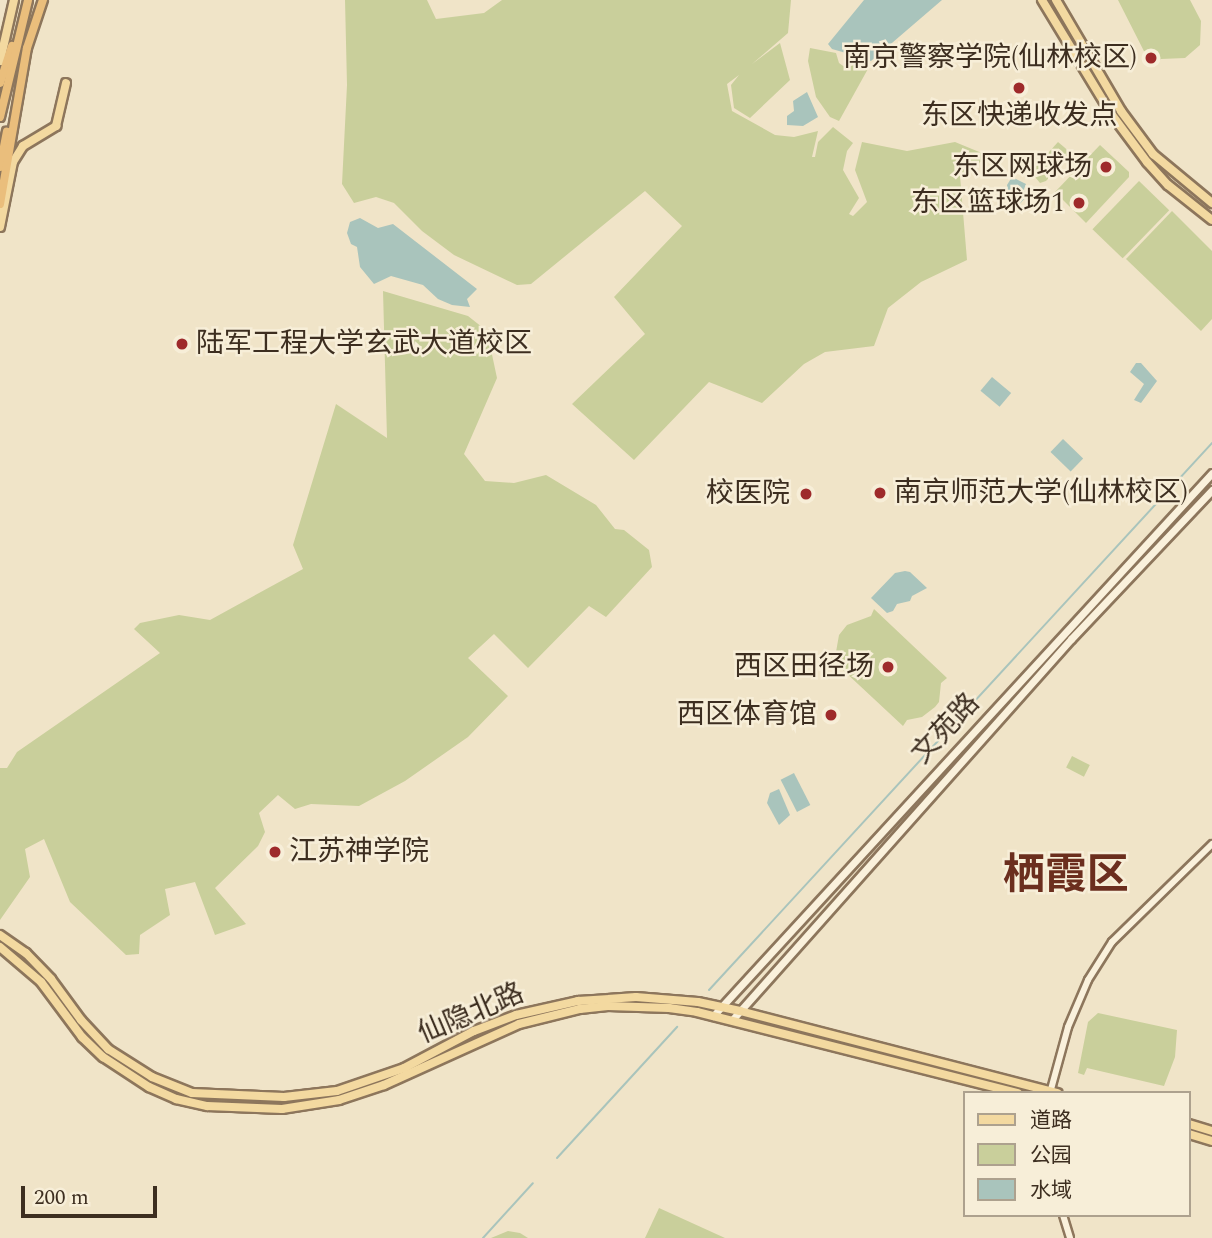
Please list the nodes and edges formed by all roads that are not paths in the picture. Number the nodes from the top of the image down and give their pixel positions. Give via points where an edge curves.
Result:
1 (14, 0) edge
2 (27, 0) edge
3 (41, 0) edge
4 (1042, 0) edge
5 (1056, 0) edge
6 (23, 18) junction
7 (27, 48) junction
8 (0, 61) edge
9 (0, 83) edge
10 (66, 83) dead end
11 (0, 117) edge
12 (0, 167) edge
13 (1212, 203) edge
14 (0, 204) edge
15 (1212, 220) edge
16 (0, 227) edge
17 (1212, 473) edge
18 (1212, 490) edge
19 (880, 833) junction
20 (889, 842) junction
21 (1212, 844) edge
22 (0, 935) edge
23 (0, 947) edge
24 (719, 1007) junction
25 (740, 1011) junction
26 (713, 1016) junction
27 (732, 1020) junction
28 (1010, 1091) edge
29 (1049, 1091) edge
30 (1053, 1091) edge
31 (1191, 1125) edge
32 (1212, 1131) edge
33 (1191, 1135) edge
34 (1212, 1141) edge
35 (1064, 1217) edge
36 (1070, 1238) edge

1 - 8 main road
2 - 6 highway
3 - 7 highway
4 - 15 main road via 1112,115 1147,162
5 - 13 main road via 1121,111 1153,154
6 - 9 highway
6 - 11 highway
7 - 12 highway
7 - 14 highway
10 - 16 main road via 56,126 17,152
17 - 19 main road, 文苑路
18 - 20 main road, 文苑路
19 - 20 street
19 - 24 main road, 文苑路
20 - 25 main road, 文苑路
21 - 30 street via 1112,942 1079,999
22 - 24 main road, 仙隐北路 via 37,964 89,1030 114,1053 170,1086 208,1096 297,1097 348,1088 404,1068 502,1019 578,1001 636,997
23 - 26 main road, 仙隐北路 via 41,982 103,1057 149,1087 206,1106 289,1108 350,1097 407,1076 500,1031 580,1009 669,1008
24 - 25 main road, 仙隐北路
24 - 26 main road, 文苑路
25 - 27 main road, 文苑路
25 - 29 main road, 仙隐北路
26 - 27 main road, 仙隐北路
27 - 28 main road, 仙隐北路
31 - 32 main road
33 - 34 main road
35 - 36 street

